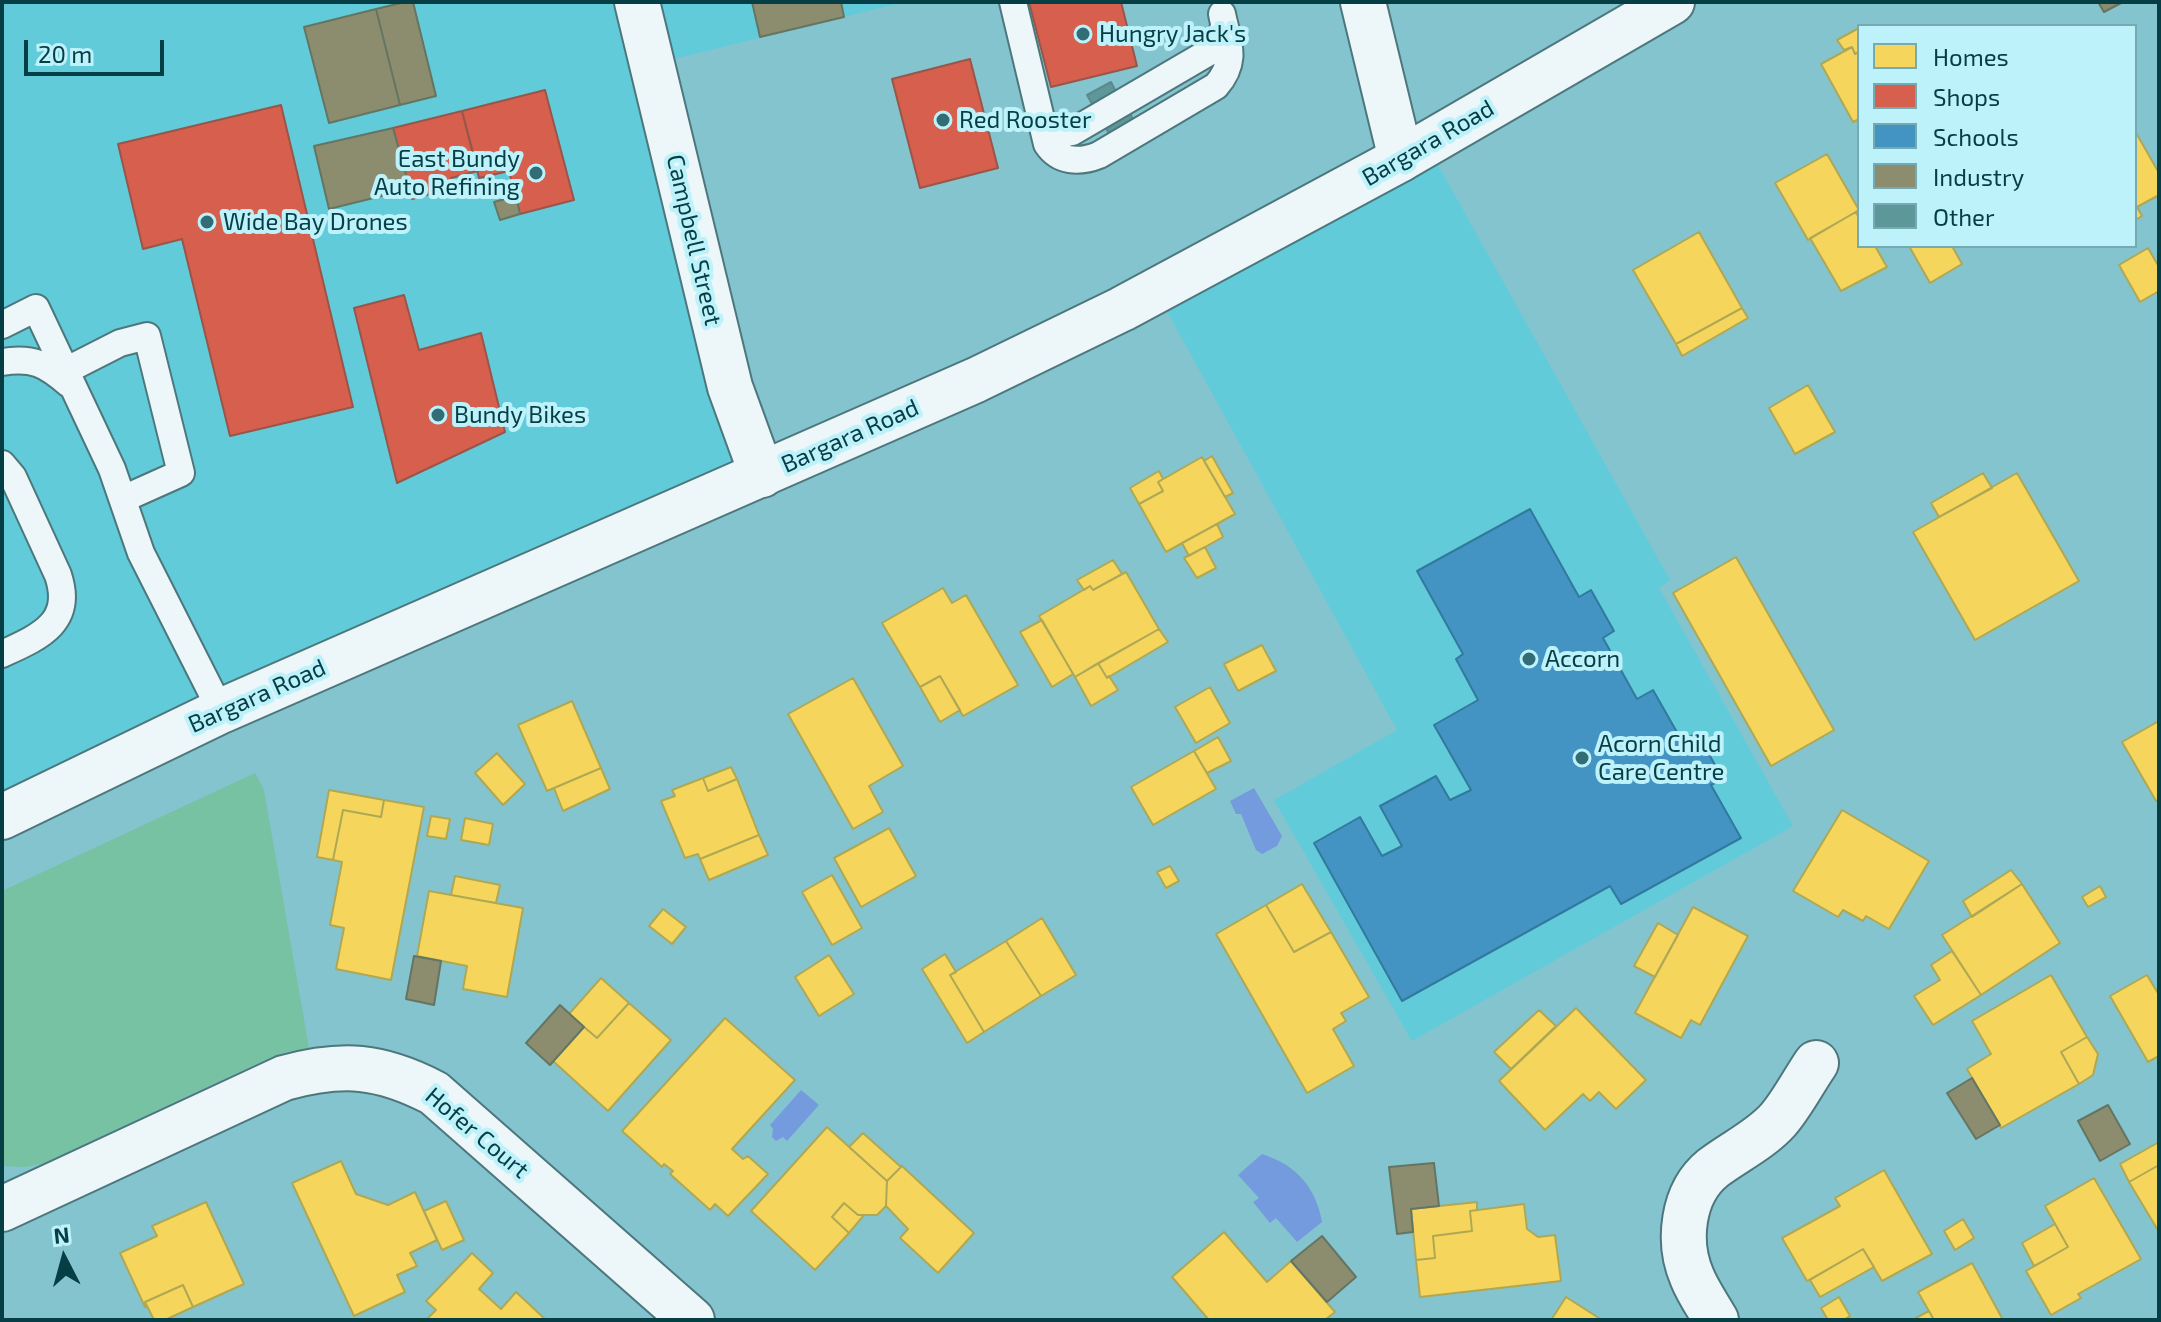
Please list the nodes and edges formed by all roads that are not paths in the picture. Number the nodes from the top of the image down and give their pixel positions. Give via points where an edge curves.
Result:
1 (637, 2) edge
2 (1013, 2) edge
3 (1363, 2) edge
4 (1672, 2) edge
5 (1223, 19) dead end
6 (1401, 159) junction
7 (2, 325) edge
8 (2, 362) edge
9 (70, 380) junction
10 (2, 464) edge
11 (762, 475) junction
12 (123, 499) junction
13 (2, 654) edge
14 (221, 711) junction
15 (2, 817) edge
16 (1816, 1063) dead end
17 (2, 1209) edge
18 (692, 1320) edge
19 (1716, 1320) edge

1 - 11 main road, Campbell Street via 730,387
2 - 5 lane via 1042,122 1063,135 1209,52 1222,35
3 - 6 main road
4 - 6 main road, Bargara Road
6 - 11 main road, Bargara Road via 1122,309
7 - 9 lane via 36,308
8 - 9 lane via 35,362
9 - 12 lane
9 - 12 lane via 120,343 147,336 181,473
10 - 13 lane via 13,477 63,588 59,616 50,626
11 - 14 main road, Bargara Road
12 - 14 lane via 141,553
14 - 15 main road, Bargara Road
16 - 19 main road via 1778,1120 1710,1170 1687,1206 1685,1255
17 - 18 main road, Hofer Court via 284,1078 318,1069 381,1071 434,1093

